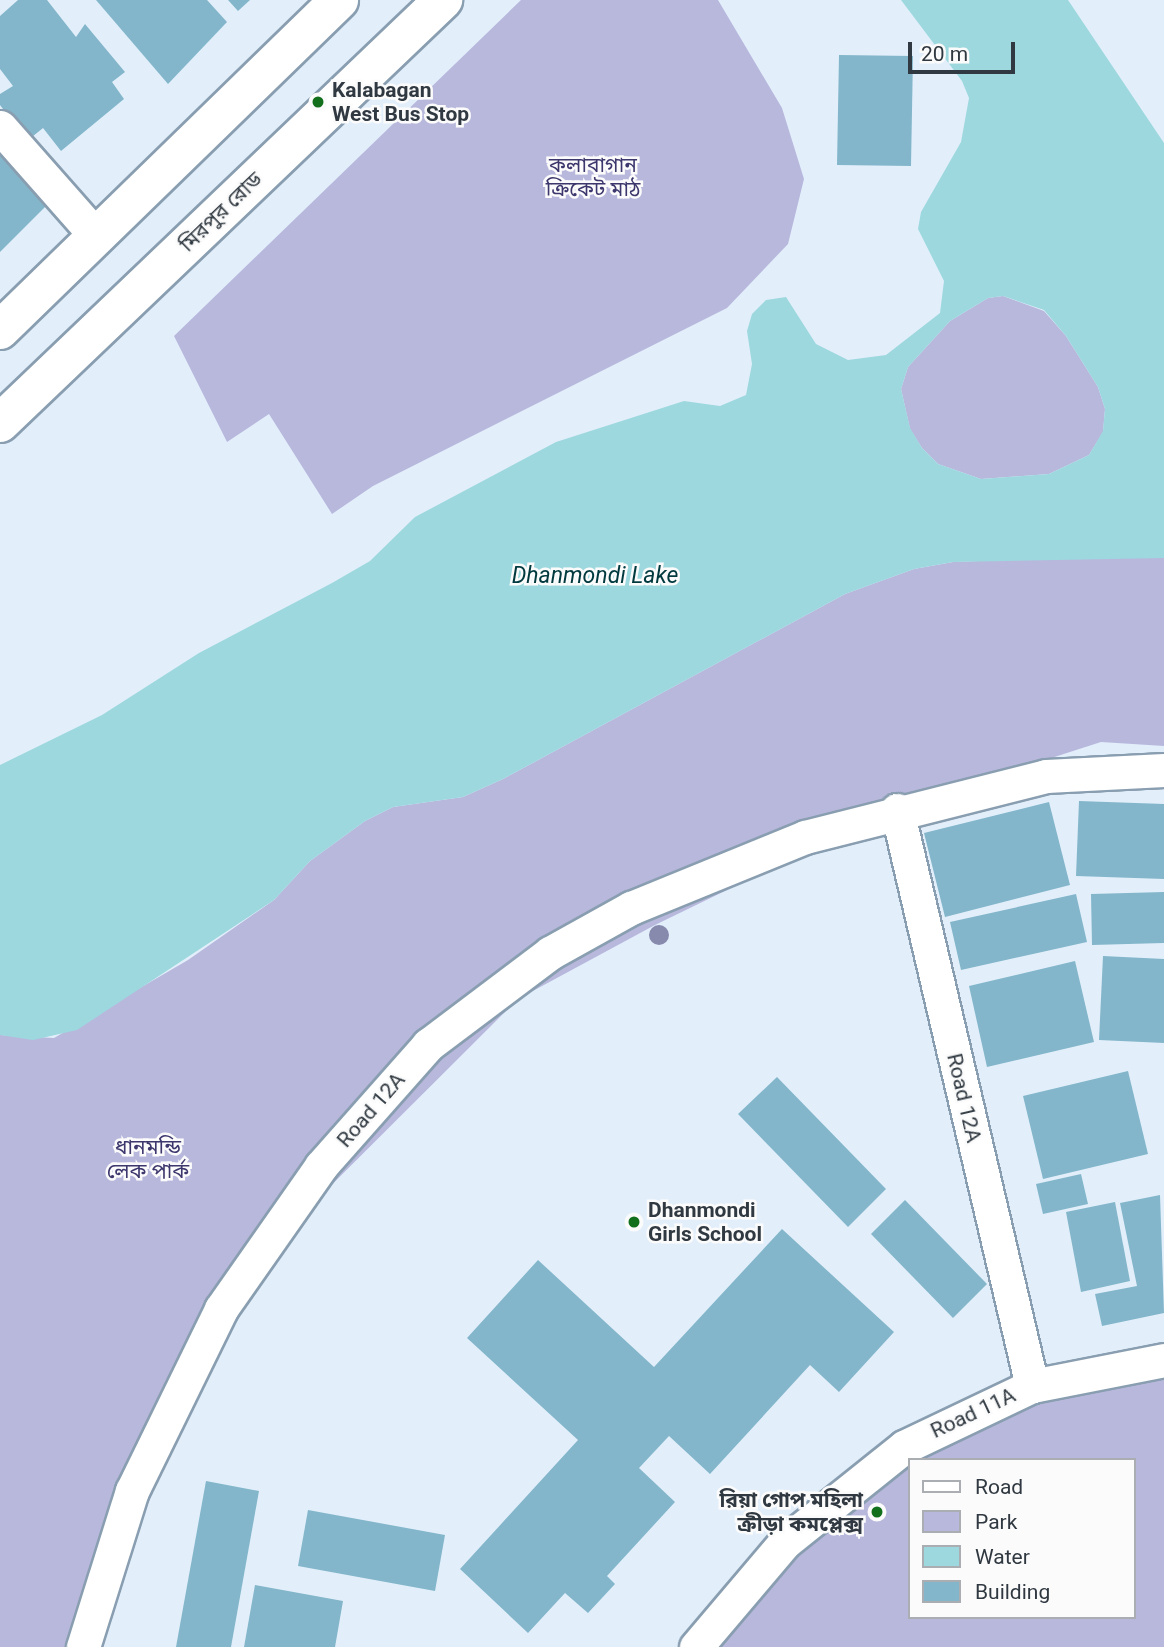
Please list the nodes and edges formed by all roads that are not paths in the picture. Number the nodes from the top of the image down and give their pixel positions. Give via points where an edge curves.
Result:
1 (339, 0) edge
2 (443, 0) edge
3 (0, 127) edge
4 (96, 236) junction
5 (0, 330) edge
6 (0, 423) edge
7 (1164, 770) edge
8 (897, 810) junction
9 (1164, 1360) edge
10 (1032, 1386) junction
11 (83, 1647) edge
12 (696, 1647) edge

1 - 4 highway
2 - 6 highway, মিরপুর রোড
3 - 4 street
4 - 5 highway
7 - 8 street, Road 12A via 1046,776
8 - 10 street, Road 12A
8 - 11 street, Road 12A via 805,837 631,908 550,953 428,1045 321,1166 221,1309 132,1491
9 - 10 street, Road 11A
10 - 12 street, Road 11A via 948,1422 844,1492 785,1542

